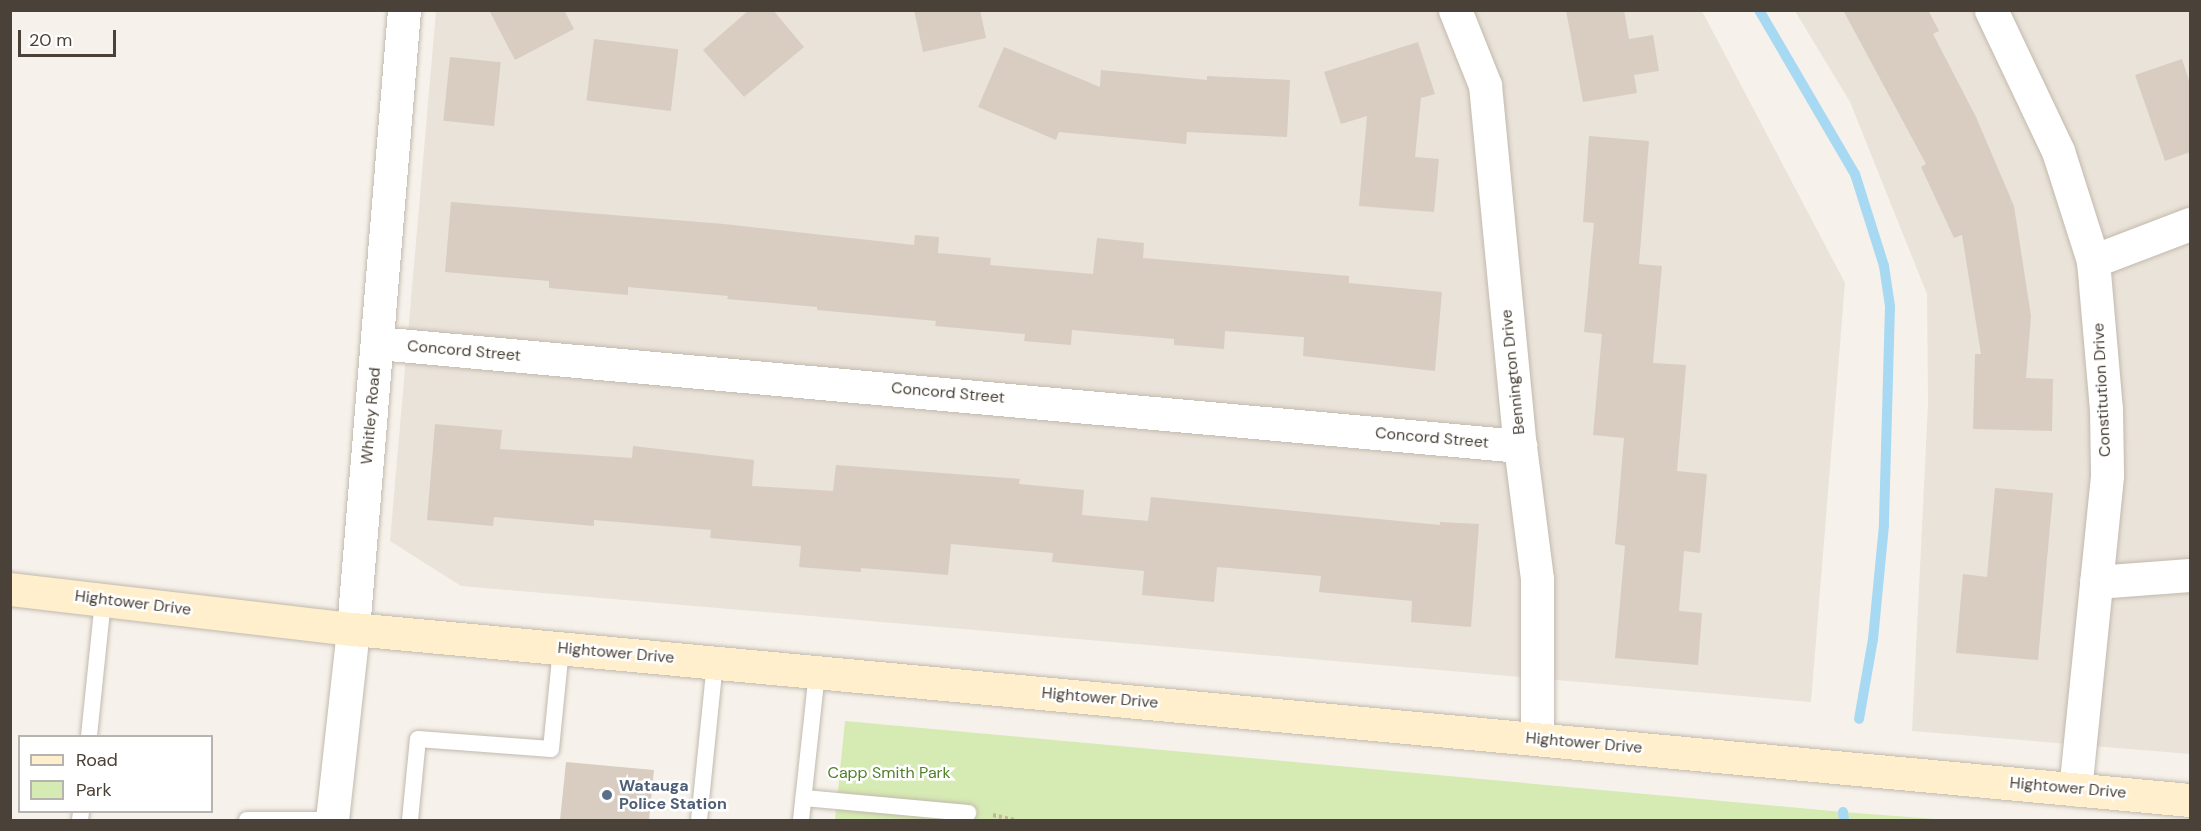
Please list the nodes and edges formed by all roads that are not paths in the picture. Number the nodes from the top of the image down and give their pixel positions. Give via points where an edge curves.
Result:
1 (404, 10) edge
2 (1455, 10) edge
3 (1991, 10) edge
4 (2190, 224) edge
5 (2093, 261) junction
6 (377, 343) junction
7 (1520, 446) junction
8 (2190, 575) edge
9 (2096, 582) junction
10 (10, 589) edge
11 (103, 600) junction
12 (353, 629) junction
13 (561, 648) junction
14 (715, 663) junction
15 (817, 672) junction
16 (89, 735) edge
17 (1537, 739) junction
18 (2075, 789) junction
19 (804, 798) junction
20 (2190, 800) edge
21 (968, 813) dead end
22 (247, 820) edge
23 (334, 820) edge
24 (410, 820) edge
25 (699, 820) edge
26 (801, 820) edge

1 - 6 street, Whitley Road
2 - 7 street, Bennington Drive via 1485,86
3 - 5 street, Constitution Drive via 2058,152
4 - 5 street
5 - 9 street, Constitution Drive via 2107,476
6 - 7 street, Concord Street
6 - 12 street, Whitley Road
7 - 17 street, Bennington Drive via 1537,579
8 - 9 street
9 - 18 street, Constitution Drive
10 - 11 main road, Hightower Drive
11 - 12 main road, Hightower Drive
11 - 16 lane
12 - 13 main road, Hightower Drive
12 - 23 street, Whitley Road
13 - 14 main road, Hightower Drive
13 - 24 lane via 551,749 418,739
14 - 15 main road, Hightower Drive
14 - 25 lane
15 - 17 main road, Hightower Drive
15 - 19 lane
17 - 18 main road, Hightower Drive
18 - 20 main road, Hightower Drive
19 - 21 lane
19 - 26 lane
22 - 23 lane

